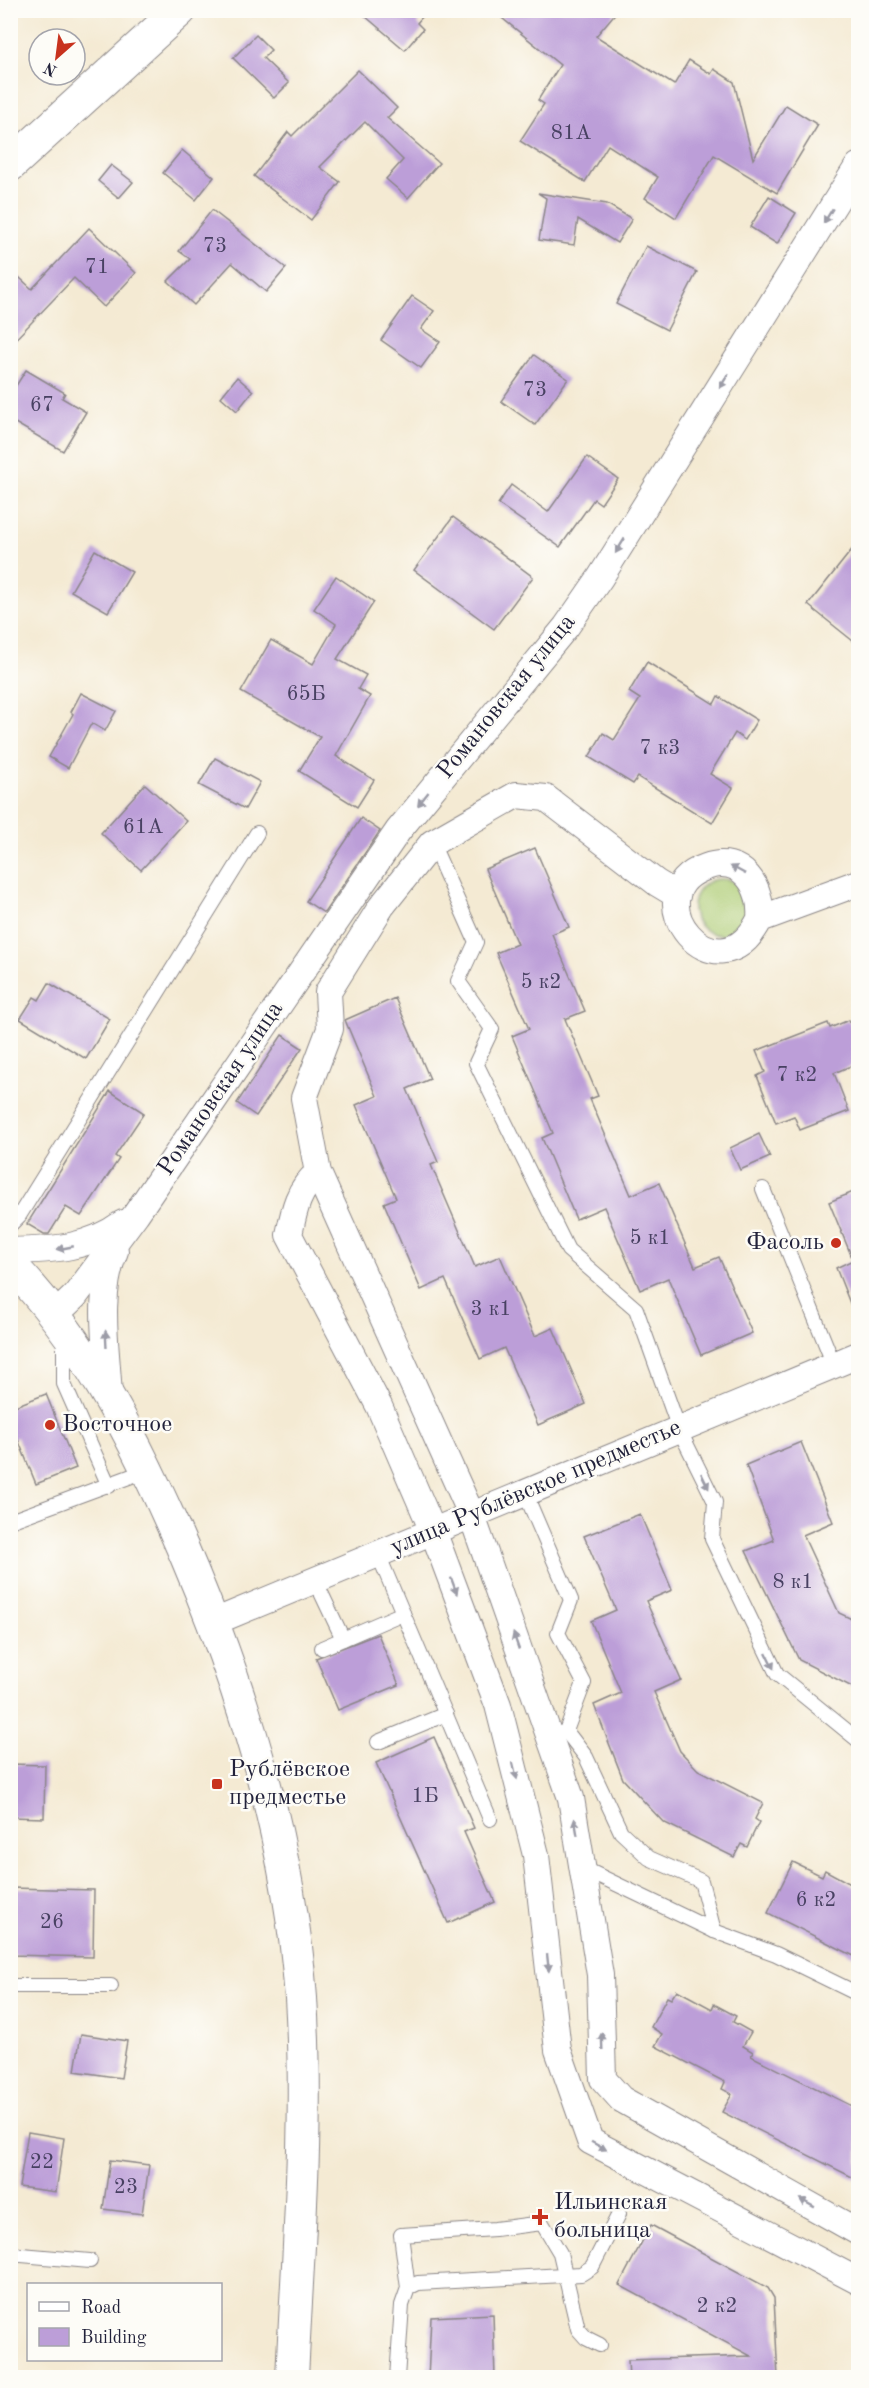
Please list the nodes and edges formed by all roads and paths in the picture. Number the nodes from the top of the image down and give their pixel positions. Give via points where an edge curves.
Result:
1 (180, 10) edge
2 (10, 165) edge
3 (858, 166) edge
4 (257, 833) dead end
5 (432, 843) junction
6 (858, 883) edge
7 (677, 895) junction
8 (760, 919) junction
9 (318, 1173) junction
10 (763, 1189) dead end
11 (136, 1214) junction
12 (10, 1225) edge
13 (10, 1251) edge
14 (10, 1264) edge
15 (60, 1320) junction
16 (858, 1354) edge
17 (834, 1365) junction
18 (110, 1397) junction
19 (679, 1429) junction
20 (148, 1470) junction
21 (109, 1486) junction
22 (525, 1493) junction
23 (472, 1516) junction
24 (10, 1521) edge
25 (433, 1531) junction
26 (378, 1554) junction
27 (315, 1580) junction
28 (403, 1613) junction
29 (214, 1622) junction
30 (343, 1639) junction
31 (322, 1648) dead end
32 (446, 1714) junction
33 (557, 1734) junction
34 (858, 1740) edge
35 (378, 1742) dead end
36 (490, 1819) dead end
37 (583, 1868) junction
38 (714, 1931) junction
39 (10, 1986) edge
40 (111, 1986) dead end
41 (858, 1994) edge
42 (603, 2079) junction
43 (572, 2097) junction
44 (619, 2214) dead end
45 (858, 2232) edge
46 (10, 2254) edge
47 (90, 2261) dead end
48 (567, 2276) junction
49 (858, 2281) edge
50 (408, 2288) junction
51 (600, 2345) dead end
52 (292, 2378) edge
53 (397, 2378) edge

1 - 2 main road
3 -> 11 street, Романовская улица via 566,627 398,831
4 - 12 lane
5 - 7 street via 516,795 546,798
5 - 9 street via 381,907 328,992 330,1029 304,1098
5 - 19 lane via 476,942 458,981 492,1029 476,1063 568,1250 636,1309
6 - 8 street
7 - 8 street via 676,912 681,928 692,941 707,948 724,950 740,945 753,934
8 -> 7 street via 762,902 756,886 746,873 730,866 714,864 698,869 685,880
9 - 23 street
9 - 25 street via 308,1181 295,1204 289,1235 379,1406
10 - 17 lane
11 -> 13 street, Романовская улица via 85,1244 57,1250
11 - 15 street, Романовская улица
18 -> 11 street, Романовская улица via 105,1284 116,1248
14 - 15 street
15 - 18 street
15 - 21 lane via 64,1384
16 - 17 street, улица Рублёвское предместье
17 - 19 street, улица Рублёвское предместье
18 - 20 street
19 - 22 street, улица Рублёвское предместье
19 -> 34 lane via 715,1502 712,1539 777,1674
20 - 21 lane
20 - 29 street
21 - 24 lane
22 - 23 street, улица Рублёвское предместье
22 - 33 lane via 571,1600 558,1633 584,1683
23 - 25 street, улица Рублёвское предместье
33 -> 23 street
25 - 26 street, улица Рублёвское предместье
25 -> 43 street via 498,1705 536,1855 558,2050
26 - 27 street, улица Рублёвское предместье
26 - 28 lane
27 - 29 street, улица Рублёвское предместье
27 - 30 lane
28 - 30 lane
28 - 32 lane
29 - 52 street via 264,1784 284,1872 301,1996 304,2082
30 - 31 lane
32 - 35 lane
32 - 36 lane
37 -> 33 street
33 - 38 lane via 586,1757 621,1832 649,1858 701,1881
37 - 38 lane
42 -> 37 street via 600,1975
38 - 41 lane via 776,1954
39 - 40 lane
42 - 43 street
45 -> 42 street via 621,2098
43 -> 49 street via 590,2142
44 - 48 lane via 592,2267
46 - 47 lane
48 - 50 lane via 418,2283
48 - 50 lane via 560,2253 542,2223 401,2235
48 - 51 lane via 578,2329
50 - 53 lane via 402,2305

